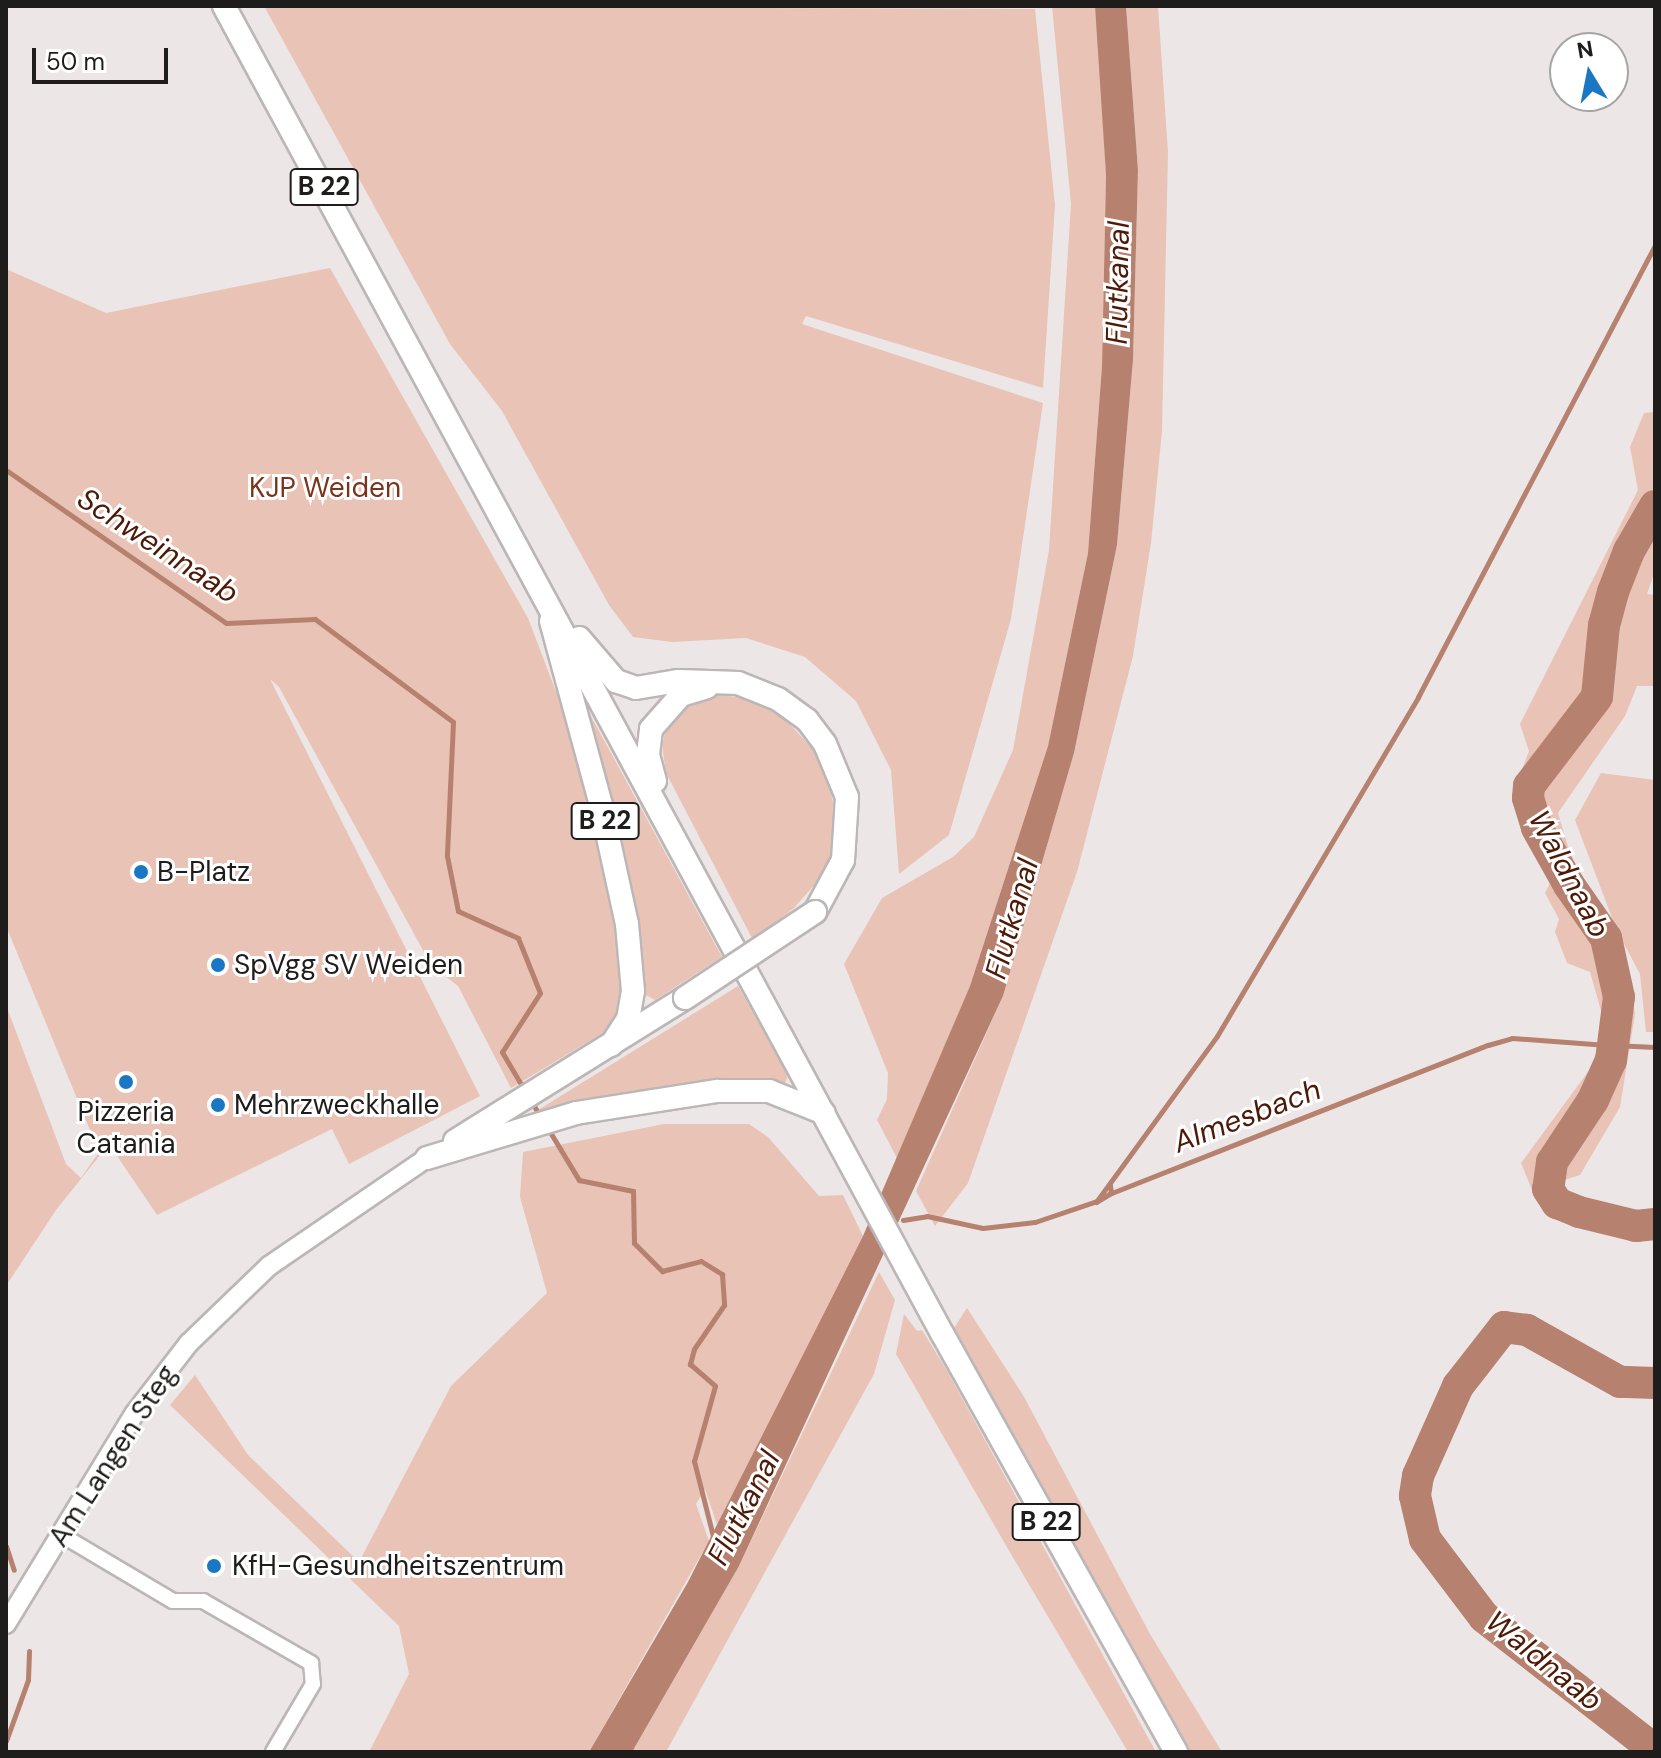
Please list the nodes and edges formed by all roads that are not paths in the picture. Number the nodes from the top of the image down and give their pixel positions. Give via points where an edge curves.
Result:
1 (224, 6) edge
2 (546, 596) junction
3 (727, 681) junction
4 (672, 832) junction
5 (611, 1045) junction
6 (824, 1113) junction
7 (488, 1130) junction
8 (427, 1158) joint
9 (60, 1534) junction
10 (6, 1624) edge
11 (273, 1752) edge
12 (1176, 1752) edge

1 - 2 main road, B 22
2 - 3 main road via 616,681 636,688
2 - 4 main road, B 22
2 - 5 main road, B 22 via 627,924 633,991 628,1019
3 - 4 main road via 681,695 651,729 648,754
3 - 5 main road, bridge via 756,688 807,720 840,773 848,825 843,860 815,912
4 - 6 main road, B 22
5 - 7 main road
6 - 7 main road via 769,1091 642,1100
6 - 12 main road, B 22
7 - 8 main road
8 - 9 street, Am Langen Steg via 269,1266 208,1324 135,1413
9 - 10 street, Am Langen Steg
9 - 11 street via 173,1601 203,1601 311,1663 313,1684

